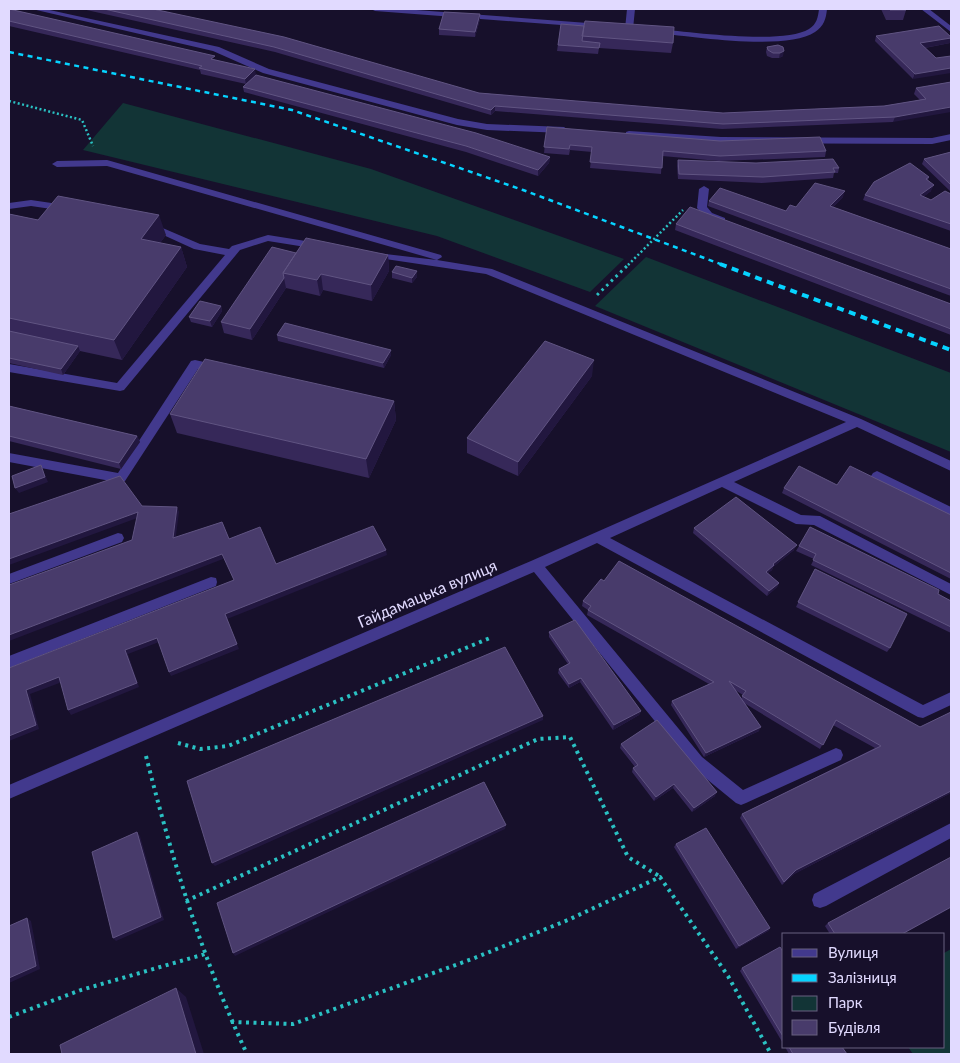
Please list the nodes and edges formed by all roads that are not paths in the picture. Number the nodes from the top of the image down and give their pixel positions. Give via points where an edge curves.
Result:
1 (36, 9) edge
2 (375, 9) edge
3 (631, 9) edge
4 (824, 9) edge
5 (925, 9) edge
6 (609, 27) edge
7 (619, 28) edge
8 (629, 29) junction
9 (638, 29) edge
10 (648, 30) edge
11 (951, 30) edge
12 (572, 130) edge
13 (622, 134) edge
14 (951, 137) edge
15 (57, 164) dead end
16 (704, 190) road end
17 (9, 206) edge
18 (78, 210) edge
19 (139, 221) edge
20 (728, 222) edge
21 (325, 247) edge
22 (363, 252) edge
23 (232, 253) junction
24 (488, 271) junction
25 (9, 368) edge
26 (233, 372) edge
27 (857, 422) junction
28 (9, 458) edge
29 (951, 466) edge
30 (877, 476) dead end
31 (121, 478) junction
32 (723, 482) junction
33 (93, 487) edge
34 (951, 512) edge
35 (597, 537) junction
36 (118, 538) dead end
37 (536, 565) junction
38 (9, 579) edge
39 (211, 582) dead end
40 (951, 590) edge
41 (9, 662) edge
42 (951, 698) edge
43 (836, 754) dead end
44 (9, 792) edge
45 (951, 830) edge
46 (820, 900) dead end

1 - 12 street via 216,49 266,71 457,122 487,128
2 - 6 street
3 - 8 street
4 - 10 street via 824,17 818,27 788,38
5 - 11 street
7 - 8 street
8 - 9 street
13 - 14 street via 721,140 932,140
15 - 24 street via 107,163
16 - 20 street via 702,208 709,215
17 - 18 street via 31,203
19 - 23 street via 198,247
21 - 23 street via 268,238 236,248
22 - 24 street
23 - 25 street via 120,388
24 - 27 street
26 - 31 street via 194,364
27 - 29 street
27 - 32 street, Гайдамацька вулиця
28 - 31 street
30 - 34 street
31 - 33 street
32 - 35 street, Гайдамацька вулиця
32 - 40 street via 800,520 816,520
35 - 37 street, Гайдамацька вулиця
35 - 42 street via 923,712
36 - 38 street
37 - 43 street via 697,762 741,798
37 - 44 street, Гайдамацька вулиця
39 - 41 street
45 - 46 street

